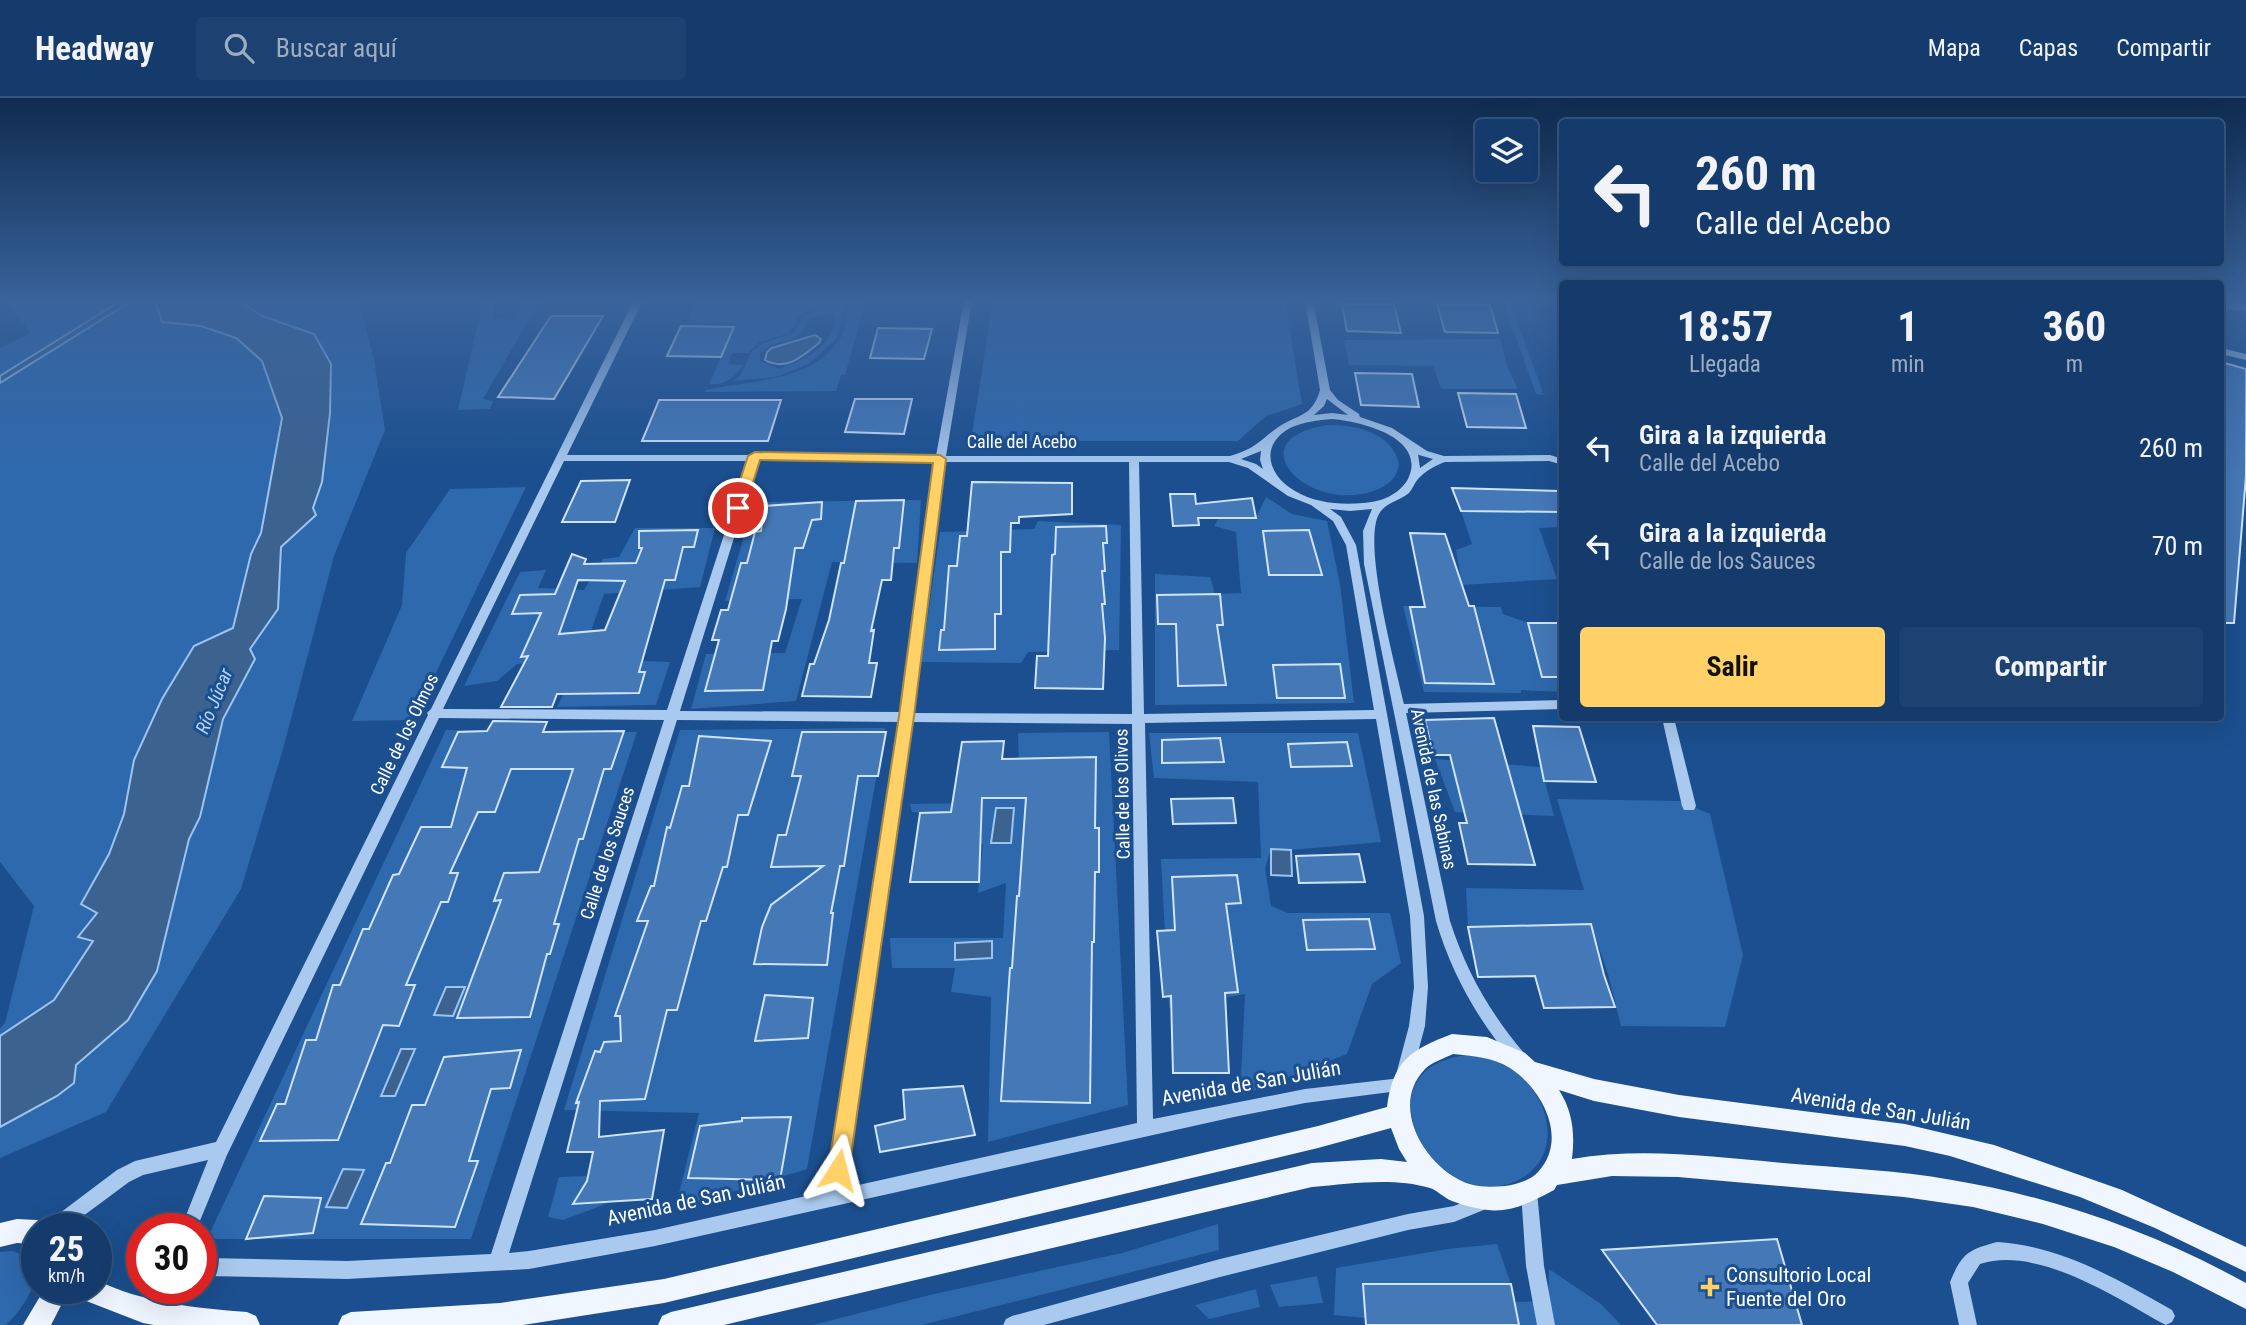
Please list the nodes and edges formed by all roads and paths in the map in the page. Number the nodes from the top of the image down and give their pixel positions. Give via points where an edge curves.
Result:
1 (611, 357) edge
2 (958, 357) edge
3 (1320, 357) edge
4 (1325, 390) junction
5 (1303, 419) junction
6 (1365, 421) junction
7 (1401, 439) junction
8 (1269, 441) junction
9 (755, 456) junction
10 (563, 458) junction
11 (1134, 458) junction
12 (940, 459) junction
13 (1230, 459) junction
14 (1444, 459) junction
15 (1559, 461) edge
16 (1413, 478) junction
17 (1283, 488) junction
18 (1315, 503) junction
19 (1383, 503) junction
20 (1559, 704) edge
21 (1400, 709) junction
22 (433, 713) junction
23 (671, 713) junction
24 (1380, 714) junction
25 (906, 716) junction
26 (1138, 719) junction
27 (1669, 721) edge
28 (1689, 806) dead end
29 (1530, 1069) junction
30 (1402, 1083) junction
31 (1398, 1115) junction
32 (1145, 1128) junction
33 (221, 1149) junction
34 (1549, 1175) junction
35 (1434, 1177) junction
36 (1529, 1192) junction
37 (835, 1197) junction
38 (1489, 1200) junction
39 (73, 1213) edge
40 (195, 1213) edge
41 (2, 1232) edge
42 (21, 1232) edge
43 (2246, 1260) edge
44 (497, 1262) junction
45 (217, 1267) edge
46 (2246, 1297) edge
47 (112, 1298) edge
48 (50, 1304) edge
49 (2166, 1317) dead end
50 (36, 1325) edge
51 (247, 1325) edge
52 (351, 1325) edge
53 (671, 1325) edge
54 (1012, 1325) edge
55 (1546, 1325) edge
56 (1968, 1325) edge

1 - 10 street, Calle de los Olmos
2 - 12 street
3 - 4 street
4 - 5 street via 1321,404
4 - 6 street via 1341,407
5 - 6 street via 1332,416
5 - 8 street
6 - 7 street
7 - 14 street
7 - 16 street via 1414,459
8 - 13 street, Calle del Acebo
8 - 17 street via 1264,453 1266,467
9 - 10 street, Calle del Acebo
9 - 12 street, Calle del Acebo
9 - 23 street, Calle de los Sauces
10 - 22 street, Calle de los Olmos
11 - 12 street, Calle del Acebo
11 - 13 street, Calle del Acebo
11 - 26 street, Calle de los Olivos
12 - 25 street
13 - 17 street, Calle del Acebo via 1252,466
14 - 15 street
14 - 16 street
16 - 19 street via 1405,490
17 - 18 street
18 - 19 street via 1354,509
18 - 24 street via 1337,519 1351,545
19 - 21 street, Avenida de las Sabinas via 1373,514 1367,545
20 - 21 street
21 - 29 street, Avenida de las Sabinas via 1450,949 1478,1005
22 - 23 street
22 - 33 street, Calle de los Olmos
23 - 25 street
23 - 44 street, Calle de los Sauces
24 - 26 street
24 - 30 street via 1418,916 1421,959 1417,1026
25 - 26 street
25 - 37 street
26 - 32 street, Calle de los Olivos
27 - 28 street
29 - 30 main road via 1494,1048 1451,1044 1423,1056
29 - 34 main road via 1552,1096 1562,1123 1561,1151
29 - 43 main road, Avenida de San Julián via 1620,1096 1905,1135 2000,1157 2094,1189
30 - 31 main road
30 - 32 street, Avenida de San Julián via 1306,1096
31 - 35 main road via 1411,1152
31 - 52 main road via 664,1291 500,1316
32 - 37 street, Avenida de San Julián
33 - 39 street via 141,1167
33 - 40 street, Calle de los Olmos
34 - 36 main road
34 - 46 main road via 1614,1165 1667,1165 1972,1195 2098,1231
35 - 38 main road via 1464,1195
35 - 53 main road via 1381,1170 1312,1175
36 - 38 main road
36 - 55 street
37 - 44 street, Avenida de San Julián via 655,1238
38 - 54 street via 1454,1214 1220,1268
41 - 42 main road
44 - 45 street, Avenida de San Julián via 347,1270
47 - 51 main road via 180,1319
48 - 50 main road
49 - 56 street via 2065,1265 1998,1248 1974,1257 1959,1282

